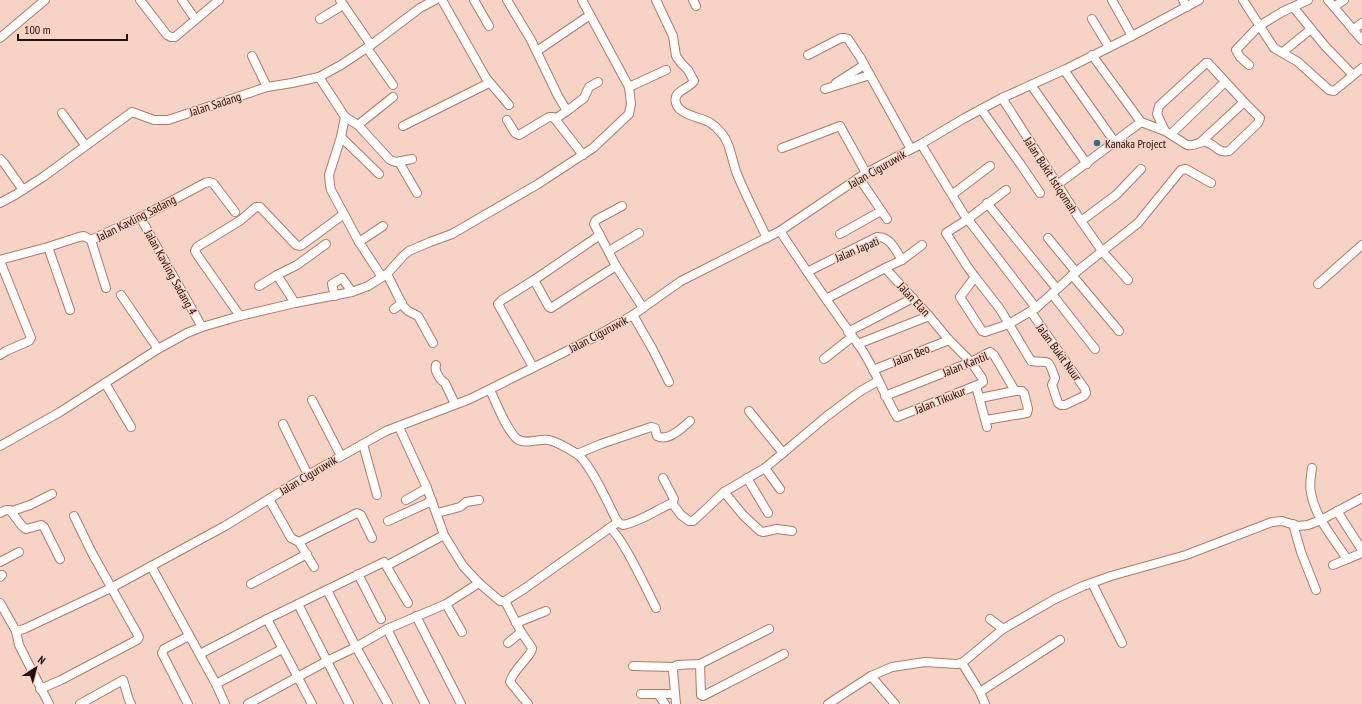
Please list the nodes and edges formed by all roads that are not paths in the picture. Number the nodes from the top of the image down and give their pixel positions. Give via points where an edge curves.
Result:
1 (45, 0) edge
2 (140, 0) edge
3 (182, 0) edge
4 (219, 0) edge
5 (434, 0) edge
6 (442, 0) edge
7 (474, 0) edge
8 (507, 0) edge
9 (656, 0) edge
10 (1112, 0) edge
11 (1199, 0) edge
12 (1243, 0) edge
13 (1308, 0) edge
14 (1328, 0) edge
15 (1344, 0) edge
16 (585, 1) edge
17 (342, 2) edge
18 (1185, 4) edge
19 (1334, 7) junction
20 (1294, 8) junction
21 (590, 15) junction
22 (195, 18) junction
23 (320, 19) dead end
24 (1092, 19) dead end
25 (1362, 23) edge
26 (489, 26) dead end
27 (1259, 26) junction
28 (1311, 29) junction
29 (1353, 30) junction
30 (1132, 36) junction
31 (0, 38) edge
32 (1362, 40) edge
33 (1109, 46) junction
34 (369, 47) junction
35 (537, 51) junction
36 (1283, 52) junction
37 (808, 55) dead end
38 (1092, 55) junction
39 (252, 56) dead end
40 (864, 65) junction
41 (1249, 66) dead end
42 (1362, 68) edge
43 (666, 70) dead end
44 (1064, 70) junction
45 (870, 75) junction
46 (1353, 75) junction
47 (319, 77) junction
48 (598, 82) dead end
49 (1225, 82) junction
50 (489, 83) junction
51 (393, 85) dead end
52 (1031, 85) junction
53 (267, 87) junction
54 (629, 87) junction
55 (393, 97) dead end
56 (1002, 98) junction
57 (1244, 102) junction
58 (509, 105) dead end
59 (981, 109) junction
60 (567, 110) junction
61 (62, 113) dead end
62 (345, 117) junction
63 (555, 119) junction
64 (507, 120) dead end
65 (1141, 122) junction
66 (358, 125) junction
67 (403, 126) dead end
68 (1168, 133) junction
69 (341, 136) junction
70 (1114, 142) junction
71 (1201, 142) junction
72 (922, 144) junction
73 (85, 145) junction
74 (782, 148) dead end
75 (911, 149) junction
76 (582, 155) junction
77 (0, 159) edge
78 (412, 159) dead end
79 (399, 162) junction
80 (1087, 164) junction
81 (990, 166) dead end
82 (1141, 170) dead end
83 (379, 174) dead end
84 (863, 175) junction
85 (1211, 183) dead end
86 (1057, 185) junction
87 (23, 190) junction
88 (1006, 190) dead end
89 (418, 193) dead end
90 (1040, 193) dead end
91 (953, 194) junction
92 (0, 203) edge
93 (987, 203) junction
94 (622, 206) dead end
95 (881, 211) junction
96 (235, 212) dead end
97 (344, 214) junction
98 (140, 217) junction
99 (887, 219) dead end
100 (968, 219) junction
101 (1081, 221) junction
102 (383, 226) dead end
103 (780, 231) junction
104 (639, 233) dead end
105 (840, 234) dead end
106 (600, 235) junction
107 (768, 238) junction
108 (1048, 238) dead end
109 (91, 240) junction
110 (359, 242) junction
111 (326, 244) dead end
112 (922, 244) dead end
113 (1362, 245) edge
114 (48, 247) junction
115 (609, 251) junction
116 (1102, 252) junction
117 (902, 260) junction
118 (0, 261) edge
119 (616, 266) junction
120 (885, 268) junction
121 (807, 272) junction
122 (1074, 274) junction
123 (277, 275) junction
124 (385, 276) junction
125 (976, 277) junction
126 (534, 280) junction
127 (1128, 280) dead end
128 (1318, 284) dead end
129 (259, 286) dead end
130 (106, 288) dead end
131 (1054, 291) junction
132 (352, 292) junction
133 (121, 295) dead end
134 (335, 296) junction
135 (913, 298) junction
136 (826, 299) junction
137 (295, 303) junction
138 (402, 303) junction
139 (643, 308) junction
140 (394, 309) dead end
141 (70, 310) dead end
142 (1033, 310) junction
143 (633, 315) junction
144 (240, 316) junction
145 (929, 316) junction
146 (1009, 324) junction
147 (202, 327) junction
148 (1119, 331) dead end
149 (850, 334) junction
150 (949, 340) junction
151 (433, 343) dead end
152 (858, 344) junction
153 (158, 349) junction
154 (1095, 349) dead end
155 (3, 353) edge
156 (824, 359) dead end
157 (971, 362) junction
158 (436, 366) dead end
159 (532, 367) junction
160 (874, 370) junction
161 (878, 381) junction
162 (669, 382) dead end
163 (106, 383) junction
164 (979, 384) junction
165 (490, 390) junction
166 (1015, 391) junction
167 (885, 396) junction
168 (980, 398) junction
169 (312, 400) dead end
170 (455, 404) junction
171 (749, 411) dead end
172 (690, 421) dead end
173 (283, 424) dead end
174 (131, 427) dead end
175 (399, 427) junction
176 (363, 444) junction
177 (0, 446) edge
178 (783, 453) junction
179 (577, 454) junction
180 (341, 456) junction
181 (765, 468) junction
182 (1312, 468) dead end
183 (308, 475) junction
184 (663, 478) dead end
185 (747, 478) junction
186 (427, 488) junction
187 (780, 489) dead end
188 (724, 492) junction
189 (52, 494) dead end
190 (377, 495) dead end
191 (1362, 498) edge
192 (269, 499) junction
193 (406, 500) dead end
194 (479, 500) dead end
195 (432, 502) junction
196 (672, 504) junction
197 (12, 511) junction
198 (1337, 511) junction
199 (0, 513) edge
200 (437, 513) junction
201 (768, 513) dead end
202 (74, 516) dead end
203 (1321, 520) junction
204 (388, 522) dead end
205 (618, 522) junction
206 (1293, 524) junction
207 (609, 528) junction
208 (792, 531) dead end
209 (444, 535) junction
210 (372, 538) dead end
211 (299, 542) junction
212 (19, 552) dead end
213 (1362, 552) edge
214 (307, 554) junction
215 (60, 559) dead end
216 (1347, 559) junction
217 (0, 562) edge
218 (388, 565) dead end
219 (1333, 565) dead end
220 (151, 566) junction
221 (314, 567) dead end
222 (358, 574) junction
223 (478, 583) junction
224 (1092, 583) junction
225 (251, 584) dead end
226 (111, 588) junction
227 (327, 590) junction
228 (1316, 590) dead end
229 (505, 601) junction
230 (0, 603) edge
231 (408, 603) dead end
232 (298, 604) junction
233 (446, 604) junction
234 (656, 608) dead end
235 (546, 610) dead end
236 (416, 616) junction
237 (267, 619) junction
238 (381, 619) dead end
239 (990, 619) dead end
240 (516, 623) junction
241 (387, 629) junction
242 (769, 629) dead end
243 (1003, 629) junction
244 (16, 632) junction
245 (462, 632) dead end
246 (521, 632) junction
247 (189, 636) junction
248 (1060, 640) dead end
249 (508, 643) dead end
250 (1122, 643) dead end
251 (356, 647) junction
252 (282, 649) junction
253 (200, 654) junction
254 (784, 654) dead end
255 (327, 661) junction
256 (962, 662) junction
257 (700, 664) junction
258 (633, 666) dead end
259 (674, 667) junction
260 (871, 676) junction
261 (298, 677) junction
262 (216, 684) junction
263 (40, 689) junction
264 (980, 692) junction
265 (641, 694) dead end
266 (658, 694) junction
267 (675, 694) junction
268 (49, 704) edge
269 (80, 704) edge
270 (132, 704) edge
271 (188, 704) edge
272 (225, 704) edge
273 (248, 704) edge
274 (312, 704) edge
275 (349, 704) edge
276 (388, 704) edge
277 (425, 704) edge
278 (461, 704) edge
279 (528, 704) edge
280 (665, 704) edge
281 (676, 704) edge
282 (828, 704) edge
283 (894, 704) edge
284 (985, 704) edge

1 - 31 street
2 - 22 street via 171,37
3 - 22 street
4 - 22 street
5 - 34 street, Jalan Sadang
6 - 50 street
7 - 26 street
8 - 35 street
9 - 107 street via 673,36 676,56 694,82 679,92 676,103 679,109 709,122 723,135
10 - 30 street
11 - 18 street, Jalan Ciguruwik
12 - 27 street
13 - 20 street
14 - 19 street
15 - 19 street
16 - 21 street
17 - 23 street
17 - 34 street
18 - 30 street, Jalan Ciguruwik
19 - 29 street
20 - 27 street
20 - 28 street
21 - 35 street
21 - 54 street
24 - 33 street
25 - 29 street
27 - 36 street via 1274,48
27 - 41 street via 1236,50
28 - 36 street
28 - 46 street
29 - 32 street
30 - 33 street, Jalan Ciguruwik
33 - 38 street, Jalan Ciguruwik
34 - 47 street, Jalan Sadang
34 - 51 street
35 - 60 street
36 - 46 street via 1329,90 1334,91
37 - 40 street via 845,38 852,44
38 - 44 street, Jalan Ciguruwik
38 - 65 street
39 - 53 street
40 - 45 street
40 - 45 street via 825,89
42 - 46 street
43 - 54 street
44 - 52 street, Jalan Ciguruwik
44 - 70 street
45 - 75 street
47 - 53 street, Jalan Sadang
47 - 62 street
48 - 60 street via 589,87 584,98
49 - 57 street
49 - 68 street
49 - 68 street via 1208,63 1204,63 1159,106 1157,114
50 - 58 street
50 - 67 street
52 - 56 street, Jalan Ciguruwik
52 - 80 street
53 - 73 street, Jalan Sadang via 168,120 154,120 132,112
54 - 76 street via 632,104 628,114 602,140
55 - 66 street
56 - 59 street, Jalan Ciguruwik
56 - 86 street, Jalan Bukit Istiqomah
57 - 71 street
57 - 71 street via 1260,116 1260,119 1232,149 1222,152 1208,143
59 - 72 street, Jalan Ciguruwik
59 - 90 street
60 - 63 street
61 - 73 street
62 - 66 street
62 - 69 street
63 - 64 street via 549,117 519,134 515,133
63 - 76 street
65 - 68 street
65 - 70 street
66 - 79 street via 388,158
68 - 71 street via 1190,146
69 - 83 street
69 - 97 street via 329,178 331,190
70 - 80 street
72 - 75 street, Jalan Ciguruwik
72 - 91 street, Jalan Bukit Nuur
73 - 87 street, Jalan Sadang
74 - 84 street via 840,126
75 - 84 street, Jalan Ciguruwik
76 - 124 street via 452,234 409,251
77 - 87 street
78 - 79 street
79 - 89 street
80 - 86 street
81 - 91 street
82 - 101 street via 1116,195
84 - 95 street
84 - 103 street, Jalan Ciguruwik
85 - 116 street via 1186,169 1181,170 1138,223
86 - 101 street, Jalan Bukit Istiqomah
87 - 92 street, Jalan Sadang
88 - 93 street
91 - 100 street, Jalan Bukit Nuur
93 - 100 street
93 - 131 street
94 - 106 street via 594,223
95 - 99 street
95 - 105 street
96 - 98 street, Jalan Kavling Sadang via 210,182
97 - 110 street
97 - 144 street via 298,246 260,207 256,207 241,220 197,247 195,251 198,256
98 - 109 street, Jalan Kavling Sadang
98 - 147 street, Jalan Kavling Sadang 4
100 - 125 street via 946,234
100 - 142 street, Jalan Bukit Nuur
101 - 116 street, Jalan Bukit Istiqomah
102 - 110 street
103 - 107 street, Jalan Ciguruwik
103 - 121 street
104 - 115 street
106 - 115 street
106 - 126 street
107 - 139 street, Jalan Ciguruwik via 681,281
108 - 122 street
109 - 114 street, Jalan Kavling Sadang via 84,236
109 - 130 street
110 - 124 street
111 - 123 street via 297,265
112 - 117 street
113 - 128 street
114 - 118 street, Jalan Kavling Sadang
114 - 141 street
115 - 119 street
116 - 122 street
116 - 127 street, Jalan Bukit Istiqomah
117 - 120 street
117 - 121 street, Jalan Japati via 885,238 877,237
118 - 155 street via 31,338
119 - 126 street via 551,308
119 - 139 street
120 - 135 street, Jalan Elan
120 - 136 street
121 - 136 street
122 - 131 street
122 - 148 street
123 - 129 street
123 - 137 street
124 - 132 street
124 - 138 street
125 - 146 street
125 - 146 street via 960,297 982,331 989,332
126 - 159 street via 498,304
131 - 142 street
131 - 154 street
132 - 134 street
132 - 134 street via 342,278 332,284
133 - 153 street
134 - 137 street
135 - 145 street, Jalan Elan
135 - 149 street
136 - 149 street
137 - 144 street
138 - 140 street
138 - 151 street via 406,309 418,316
139 - 143 street, Jalan Ciguruwik
142 - 146 street
142 - 146 street, Jalan Bukit Nuur via 1086,389 1084,396 1065,405 1059,404 1052,385 1055,378 1050,364 1046,361 1031,361
143 - 159 street, Jalan Ciguruwik via 593,338
143 - 162 street
144 - 147 street
145 - 150 street, Jalan Elan
145 - 152 street
147 - 153 street
149 - 152 street
149 - 156 street
150 - 157 street, Jalan Elan
150 - 160 street, Jalan Beo
152 - 160 street
153 - 163 street
157 - 164 street, Jalan Elan via 982,378
157 - 166 street, Jalan Kantil via 988,352 993,354
157 - 167 street, Jalan Kantil
158 - 170 street via 435,369
159 - 165 street, Jalan Ciguruwik
160 - 161 street
161 - 167 street
161 - 178 street via 827,416
163 - 174 street
163 - 177 street
164 - 167 street, Jalan Tikukur via 897,417
164 - 168 street, Jalan Elan
165 - 170 street, Jalan Ciguruwik
165 - 179 street via 507,424 518,439 525,442 550,440
166 - 168 street
166 - 168 street, Jalan Elan via 1024,393 1027,413 986,424
169 - 180 street
170 - 175 street, Jalan Ciguruwik
171 - 178 street
172 - 179 street via 665,438 657,436 655,428 651,427
173 - 183 street
175 - 176 street, Jalan Ciguruwik
175 - 186 street
176 - 180 street, Jalan Ciguruwik
176 - 190 street
178 - 181 street
179 - 205 street via 591,471
180 - 183 street, Jalan Ciguruwik
181 - 185 street
181 - 187 street
182 - 203 street via 1310,492
183 - 192 street, Jalan Ciguruwik
184 - 196 street via 674,499
185 - 188 street
185 - 201 street
186 - 193 street
186 - 195 street
188 - 196 street via 693,521 681,515
188 - 208 street via 760,531
189 - 197 street
191 - 198 street
192 - 211 street via 292,539
192 - 220 street, Jalan Ciguruwik
194 - 200 street via 466,502 460,508
195 - 200 street
195 - 204 street
196 - 205 street via 633,523 623,525
197 - 199 street via 8,509
197 - 215 street via 25,529 41,525 44,527
198 - 203 street
198 - 213 street
200 - 209 street
202 - 226 street
203 - 206 street via 1308,525
203 - 216 street
205 - 207 street
206 - 224 street via 1272,522 1186,555
206 - 228 street
207 - 229 street
207 - 234 street via 616,534 631,559
209 - 218 street
209 - 223 street via 463,566
210 - 211 street via 361,515 357,513
211 - 214 street
212 - 217 street
213 - 216 street
214 - 221 street
214 - 225 street
216 - 219 street
220 - 226 street, Jalan Ciguruwik
220 - 247 street
222 - 227 street
222 - 231 street via 384,562
222 - 238 street
223 - 229 street via 498,600
223 - 233 street
224 - 243 street via 1055,599
224 - 250 street
226 - 244 street, Jalan Ciguruwik
226 - 263 street via 138,639
227 - 232 street
227 - 251 street
229 - 240 street
230 - 244 street
232 - 237 street
232 - 255 street
233 - 236 street
233 - 245 street
235 - 240 street
236 - 241 street
236 - 278 street
237 - 252 street
237 - 253 street
239 - 243 street
240 - 246 street
241 - 251 street
241 - 277 street
242 - 257 street
243 - 256 street
244 - 263 street via 19,645
246 - 249 street
246 - 279 street via 533,651 516,670 510,682
247 - 253 street
247 - 271 street via 164,649 162,653
248 - 264 street
251 - 255 street
251 - 276 street
252 - 261 street
252 - 262 street
253 - 262 street
254 - 257 street via 703,696
255 - 261 street
255 - 275 street
256 - 260 street via 911,664 892,667
256 - 264 street
257 - 259 street
258 - 259 street
259 - 267 street
260 - 282 street
260 - 283 street
261 - 273 street
261 - 274 street
262 - 272 street
263 - 268 street
264 - 284 street
265 - 266 street
266 - 267 street
266 - 280 street
267 - 281 street
269 - 270 street via 123,682

